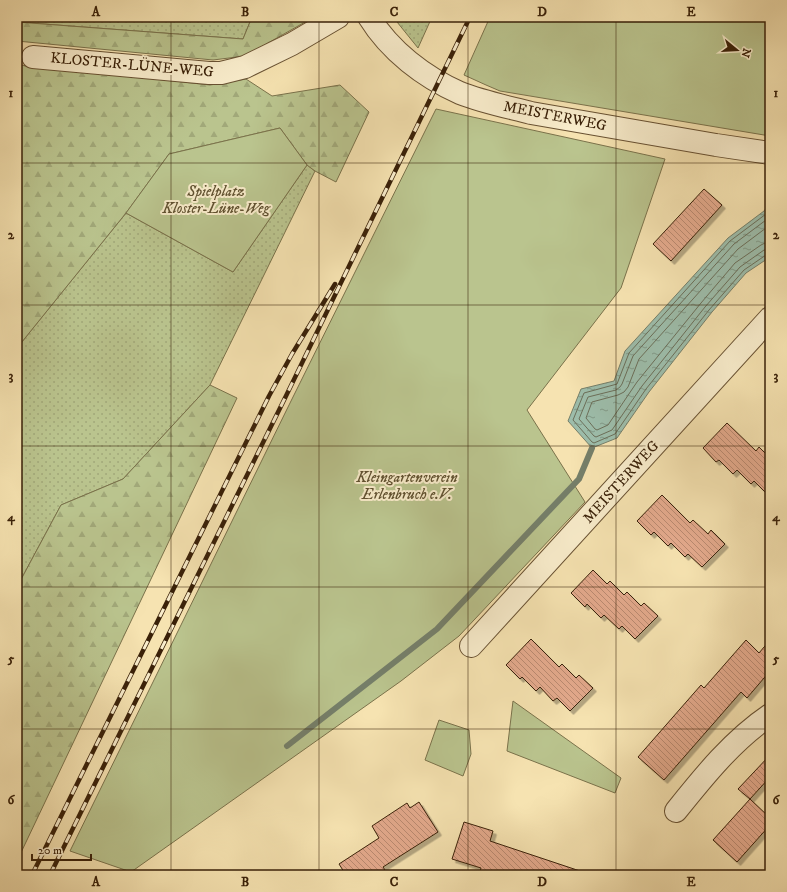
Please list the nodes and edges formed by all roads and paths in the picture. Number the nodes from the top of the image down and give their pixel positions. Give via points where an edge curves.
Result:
1 (338, 17) edge
2 (369, 17) edge
3 (33, 57) dead end
4 (770, 153) edge
5 (770, 318) edge
6 (471, 646) dead end
7 (770, 714) edge
8 (676, 811) dead end

1 - 3 street, KLOSTER-LÜNE-WEG via 245,67 220,73
2 - 4 street, MEISTERWEG via 403,57 426,75 461,93 531,113
5 - 6 street, MEISTERWEG
7 - 8 street via 733,746

